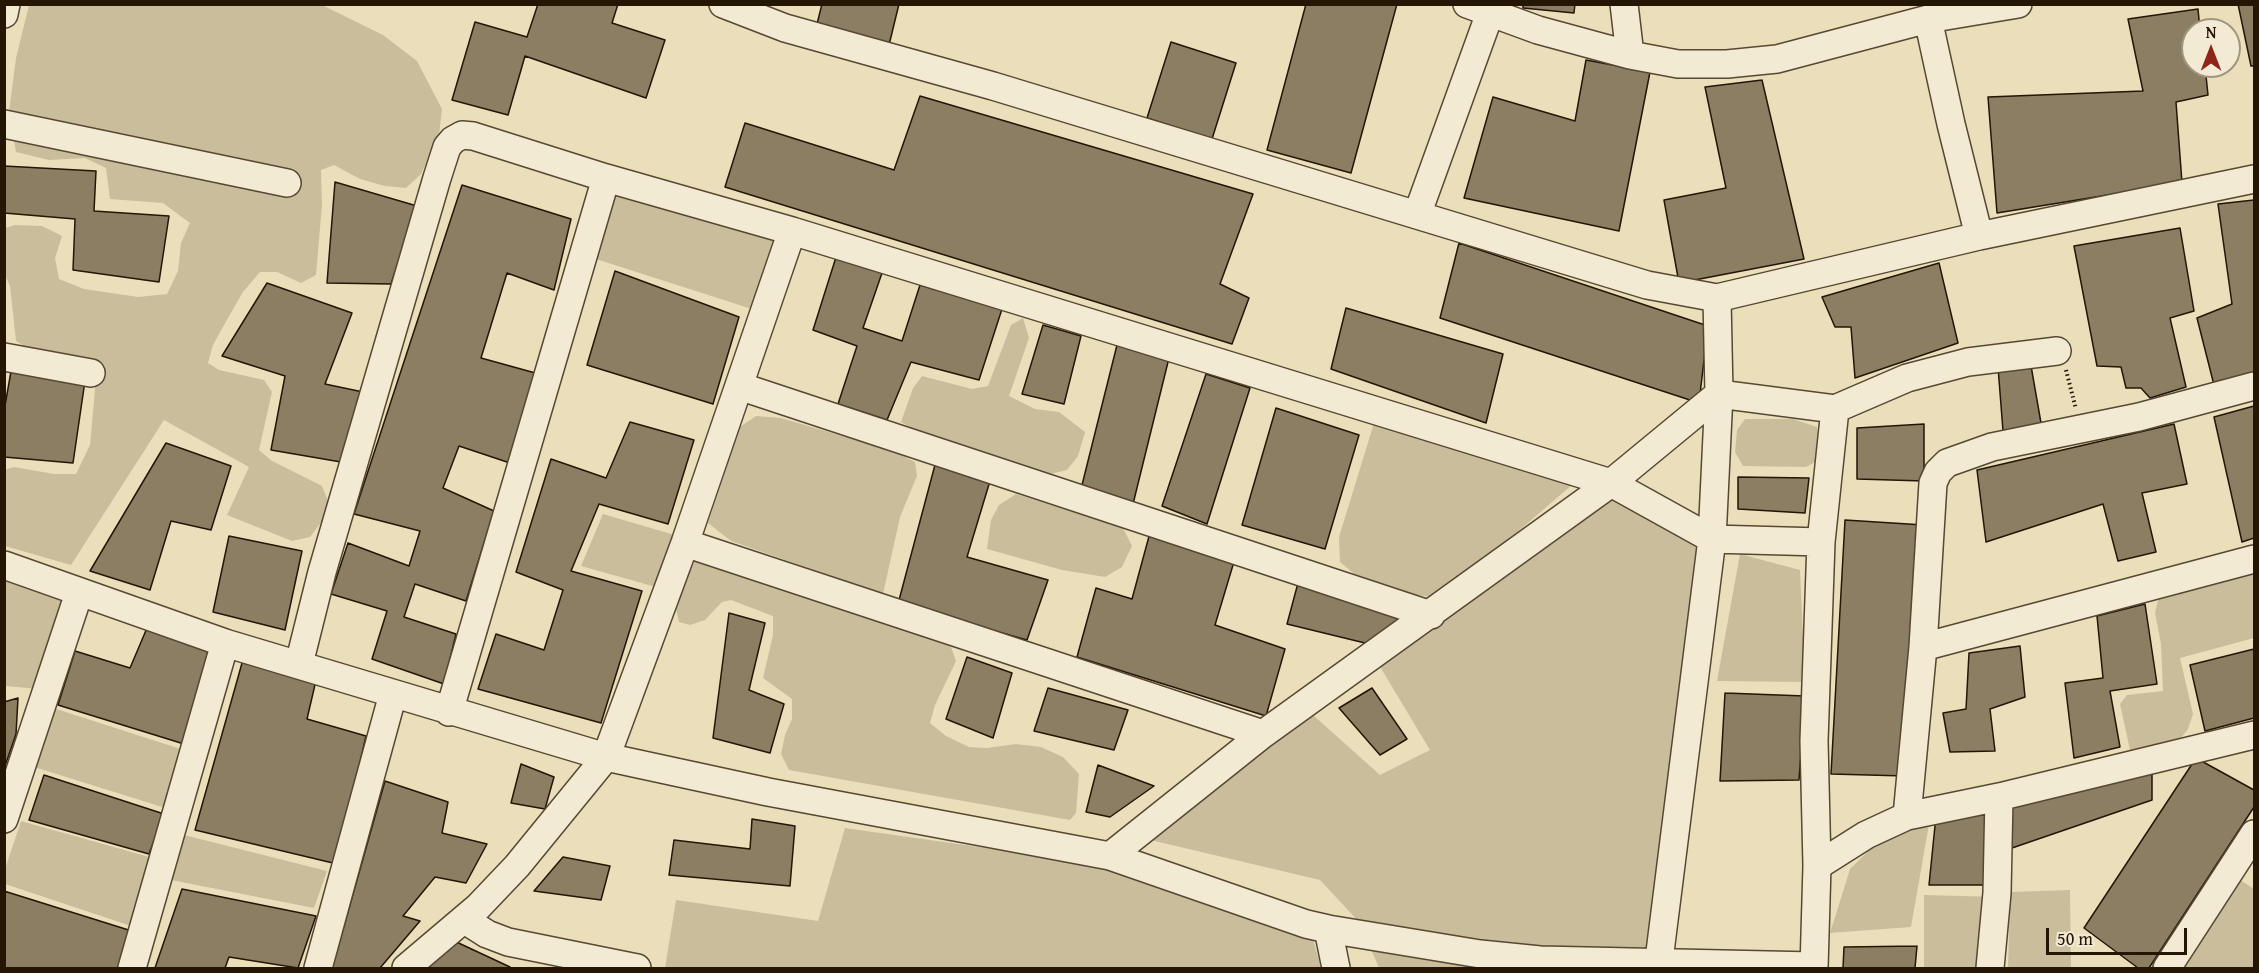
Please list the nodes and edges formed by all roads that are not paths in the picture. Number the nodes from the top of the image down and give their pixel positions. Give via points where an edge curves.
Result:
1 (6, 4) edge
2 (723, 4) edge
3 (1624, 4) edge
4 (2018, 4) edge
5 (1478, 9) edge
6 (4, 14) edge
7 (1928, 19) junction
8 (1630, 55) junction
9 (4, 124) edge
10 (606, 178) junction
11 (2254, 179) edge
12 (287, 183) dead end
13 (1417, 215) junction
14 (792, 231) junction
15 (1979, 236) junction
16 (1717, 298) junction
17 (2057, 351) road end
18 (4, 357) edge
19 (91, 373) dead end
20 (739, 386) junction
21 (2254, 386) edge
22 (1719, 394) junction
23 (1834, 409) junction
24 (1611, 483) junction
25 (1712, 539) junction
26 (1821, 542) junction
27 (685, 543) junction
28 (2254, 558) edge
29 (4, 565) edge
30 (79, 593) junction
31 (1431, 615) junction
32 (225, 643) junction
33 (1923, 646) junction
34 (299, 664) junction
35 (393, 694) junction
36 (449, 712) junction
37 (1263, 734) junction
38 (2254, 735) edge
39 (606, 758) junction
40 (1998, 797) junction
41 (1907, 816) junction
42 (4, 819) edge
43 (2254, 834) edge
44 (1110, 856) junction
45 (1817, 867) junction
46 (465, 920) junction
47 (1328, 929) junction
48 (1658, 965) edge
49 (1814, 968) edge
50 (132, 969) edge
51 (318, 969) edge
52 (406, 969) edge
53 (637, 969) edge
54 (1336, 969) edge
55 (1990, 969) edge
56 (2167, 969) edge

1 - 6 street
2 - 13 street via 785,28 993,86
3 - 8 street
4 - 7 street
5 - 8 street
5 - 13 street
7 - 8 street via 1777,59 1678,64
7 - 15 street
9 - 12 street
10 - 14 street
10 - 34 street via 473,136 462,135 447,147 322,572
10 - 36 street
11 - 15 street
13 - 16 street via 1647,285
14 - 20 street
14 - 24 street
15 - 16 street
16 - 22 street
17 - 23 street via 1968,362 1907,378
18 - 19 street
20 - 27 street
20 - 31 street
21 - 33 street via 1992,447 1947,463 1933,483
22 - 23 street
22 - 24 street
22 - 25 street
23 - 26 street
24 - 25 street
24 - 31 street
25 - 26 street
25 - 48 street
26 - 45 street via 1814,741
27 - 37 street
27 - 39 street
28 - 33 street
29 - 30 street
30 - 32 street
30 - 42 street
31 - 37 street
32 - 34 street
32 - 50 street
33 - 41 street
34 - 35 street
35 - 36 street
35 - 51 street
36 - 39 street
37 - 44 street
38 - 40 street
39 - 44 street
39 - 46 street via 517,866
40 - 41 street
40 - 55 street via 1997,893
41 - 45 street via 1866,835
43 - 56 street
44 - 47 street
45 - 49 street
46 - 52 street
46 - 53 street via 508,942
47 - 48 street via 1480,954
47 - 54 street
48 - 49 street

